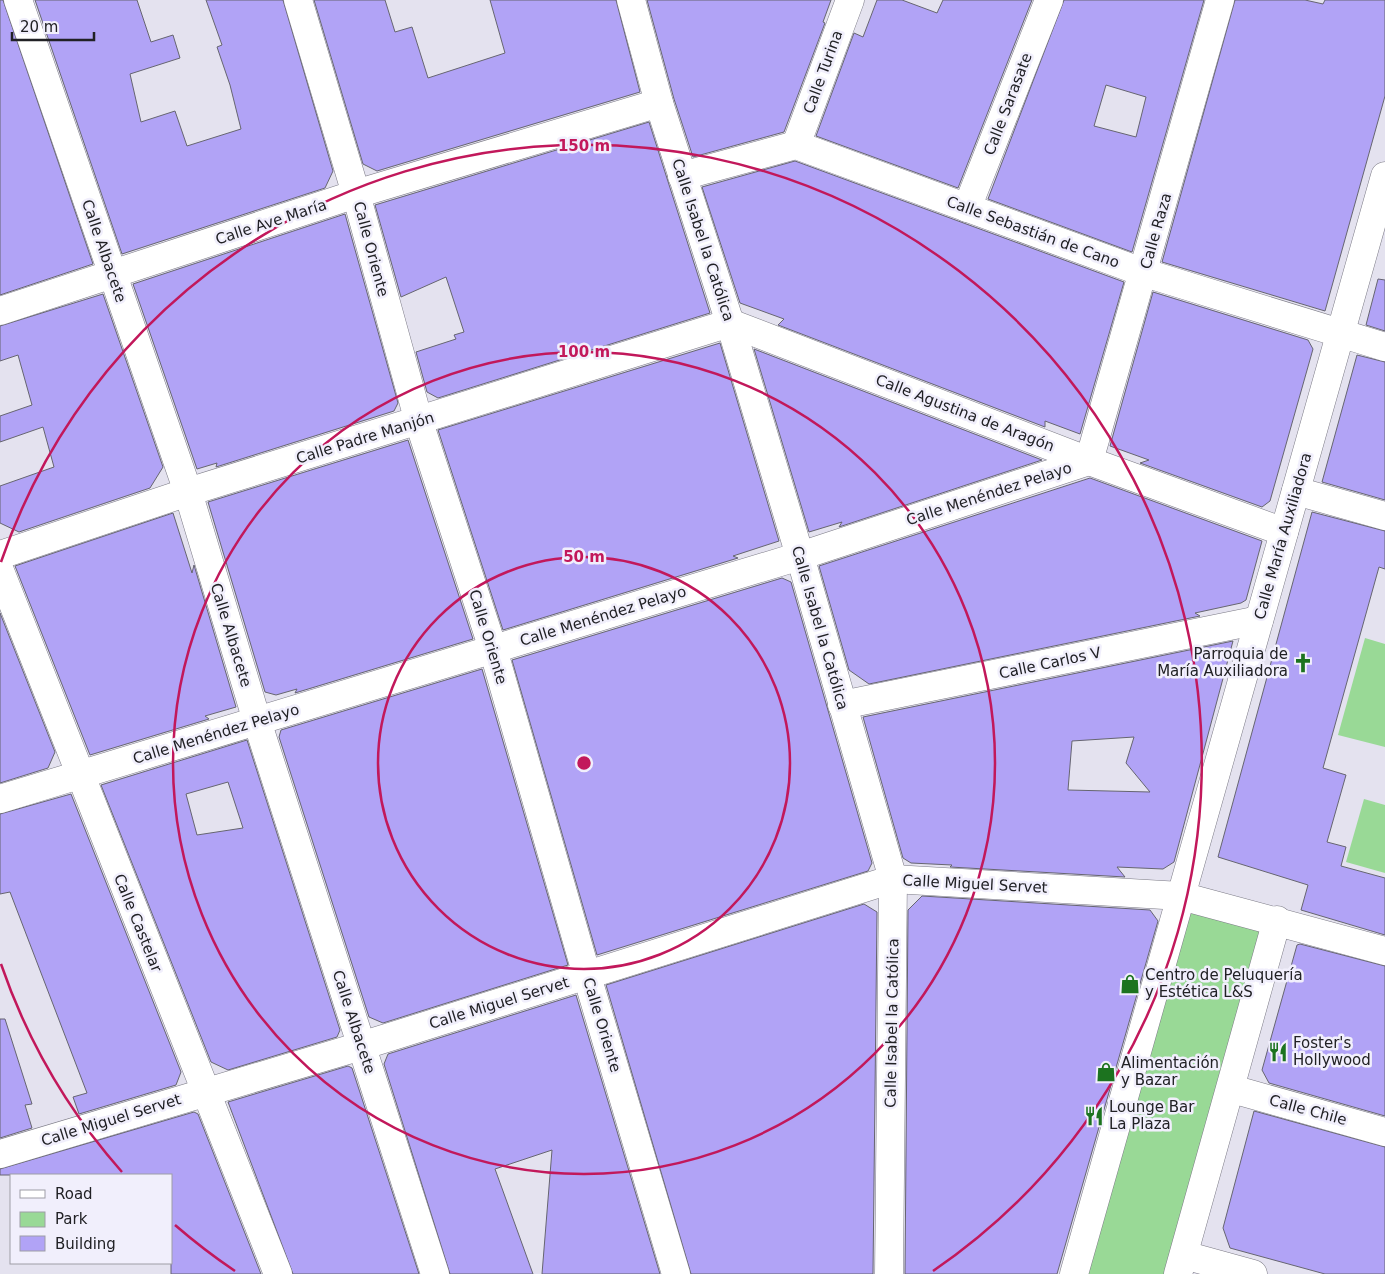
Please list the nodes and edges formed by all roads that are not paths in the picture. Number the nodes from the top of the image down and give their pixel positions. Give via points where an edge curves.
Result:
1 (18, 0) edge
2 (298, 0) edge
3 (631, 0) edge
4 (850, 0) edge
5 (1049, 0) edge
6 (1220, 0) edge
7 (659, 103) junction
8 (796, 144) junction
9 (682, 176) junction
10 (1385, 176) edge
11 (356, 194) junction
12 (967, 208) junction
13 (1145, 273) junction
14 (111, 274) junction
15 (0, 311) edge
16 (730, 323) junction
17 (1341, 334) junction
18 (1385, 347) edge
19 (419, 422) junction
20 (1090, 461) junction
21 (1296, 491) junction
22 (188, 492) junction
23 (1385, 516) edge
24 (1284, 532) junction
25 (0, 555) edge
26 (800, 556) junction
27 (0, 571) edge
28 (1259, 620) junction
29 (494, 649) junction
30 (842, 706) junction
31 (257, 722) junction
32 (80, 775) junction
33 (0, 799) edge
34 (893, 879) junction
35 (1181, 896) junction
36 (1277, 920) junction
37 (1385, 951) edge
38 (587, 976) junction
39 (362, 1046) junction
40 (1232, 1089) junction
41 (205, 1092) junction
42 (1385, 1132) edge
43 (0, 1154) edge
44 (1181, 1264) edge
45 (278, 1274) edge
46 (435, 1274) edge
47 (676, 1274) edge
48 (889, 1274) edge
49 (1074, 1274) edge
50 (1253, 1274) edge

1 - 14 street, Calle Albacete
2 - 11 street, Calle Oriente
3 - 7 street, Calle Isabel la Católica
4 - 8 street, Calle Turina
5 - 12 street, Calle Sarasate
6 - 13 street, Calle Raza
7 - 9 street, Calle Isabel la Católica
7 - 11 street, Calle Ave María
8 - 9 street
8 - 12 street, Calle Sebastián de Cano
9 - 16 street, Calle Isabel la Católica
10 - 17 street, Calle María Auxiliadora
11 - 14 street, Calle Ave María
11 - 19 street, Calle Oriente
12 - 13 street, Calle Sebastián de Cano
13 - 17 street, Calle Sebastián de Cano
13 - 20 street, Calle Raza
14 - 15 street, Calle Ave María
14 - 22 street, Calle Albacete
16 - 19 street, Calle Padre Manjón
16 - 20 street, Calle Agustina de Aragón
16 - 26 street, Calle Isabel la Católica
17 - 18 street, Calle Sebastián de Cano
17 - 21 street, Calle María Auxiliadora
19 - 22 street, Calle Padre Manjón
19 - 29 street, Calle Oriente
20 - 24 street, Calle Agustina de Aragón
20 - 26 street, Calle Menéndez Pelayo
21 - 23 street
21 - 24 street, Calle María Auxiliadora
22 - 25 street, Calle Padre Manjón
22 - 31 street, Calle Albacete
24 - 28 street, Calle María Auxiliadora
26 - 29 street, Calle Menéndez Pelayo
26 - 30 street, Calle Isabel la Católica
27 - 32 street, Calle Castelar
28 - 30 street, Calle Carlos V
28 - 35 street, Calle María Auxiliadora
29 - 31 street, Calle Menéndez Pelayo
29 - 38 street, Calle Oriente
30 - 34 street, Calle Isabel la Católica
31 - 32 street, Calle Menéndez Pelayo
31 - 39 street, Calle Albacete
32 - 33 street, Calle Menéndez Pelayo
32 - 41 street, Calle Castelar
34 - 35 street, Calle Miguel Servet
34 - 38 street, Calle Miguel Servet
34 - 48 street, Calle Isabel la Católica
35 - 36 street
35 - 49 street, Calle María Auxiliadora
36 - 37 street
36 - 40 street
38 - 39 street, Calle Miguel Servet
38 - 47 street, Calle Oriente
39 - 41 street, Calle Miguel Servet
39 - 46 street, Calle Albacete
40 - 42 street, Calle Chile
40 - 44 street
41 - 43 street, Calle Miguel Servet
41 - 45 street, Calle Castelar
44 - 50 street

